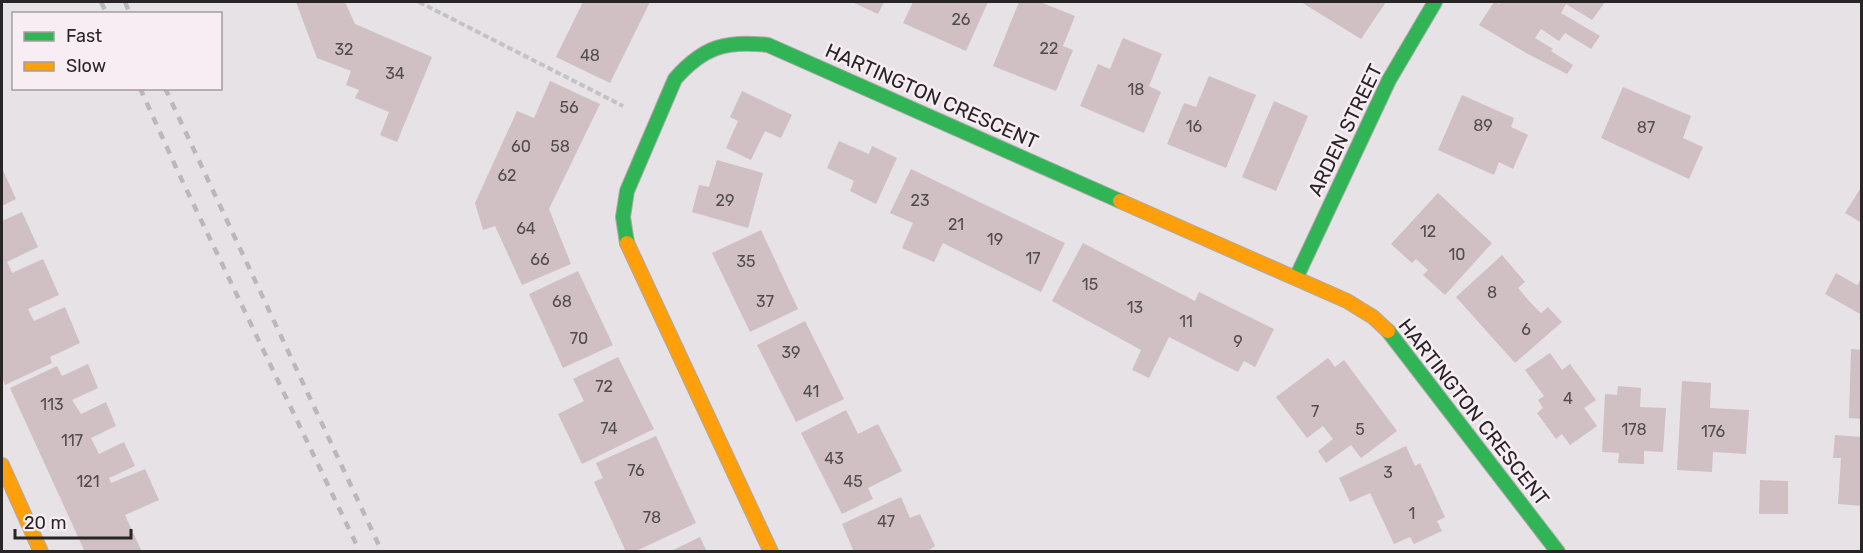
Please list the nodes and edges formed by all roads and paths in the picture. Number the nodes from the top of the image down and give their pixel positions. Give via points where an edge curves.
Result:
1 (419, 2) edge
2 (1435, 2) edge
3 (656, 123) junction
4 (1296, 278) junction
5 (2, 465) edge
6 (41, 552) edge
7 (771, 552) edge
8 (1558, 552) edge

1 - 3 path
2 - 4 street, ARDEN STREET via 1389,80
3 - 4 street, HARTINGTON CRESCENT via 675,79 700,54 730,43 768,45
3 - 7 street, HARTINGTON CRESCENT via 622,208 627,243
4 - 8 street, HARTINGTON CRESCENT via 1347,301 1391,333
5 - 6 street

